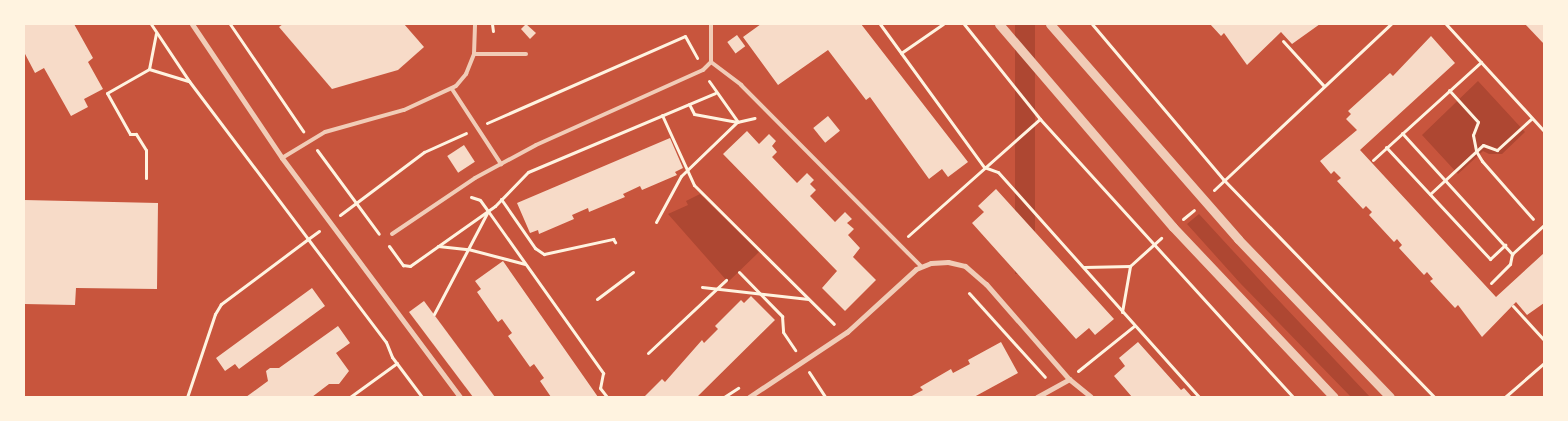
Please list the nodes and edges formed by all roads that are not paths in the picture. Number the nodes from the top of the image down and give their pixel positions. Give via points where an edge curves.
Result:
1 (192, 24) edge
2 (475, 24) edge
3 (711, 24) edge
4 (999, 24) edge
5 (1050, 24) edge
6 (474, 54) junction
7 (526, 54) dead end
8 (710, 62) junction
9 (452, 89) junction
10 (282, 158) junction
11 (501, 164) junction
12 (392, 234) dead end
13 (921, 266) junction
14 (1069, 379) junction
15 (460, 397) edge
16 (749, 397) edge
17 (1037, 397) edge
18 (1091, 397) edge
19 (1334, 397) edge
20 (1390, 397) edge

1 - 10 street
2 - 6 lane
3 - 8 lane
4 - 19 street via 1173,228
5 - 20 street via 1220,219
6 - 7 lane
6 - 9 lane via 466,74
8 - 11 lane via 704,70 536,144
8 - 13 lane via 741,85
9 - 10 lane via 413,107 325,132
9 - 11 lane
10 - 15 street
11 - 12 lane
13 - 14 street via 948,262 970,270
13 - 16 street via 862,321
14 - 17 street
14 - 18 street

